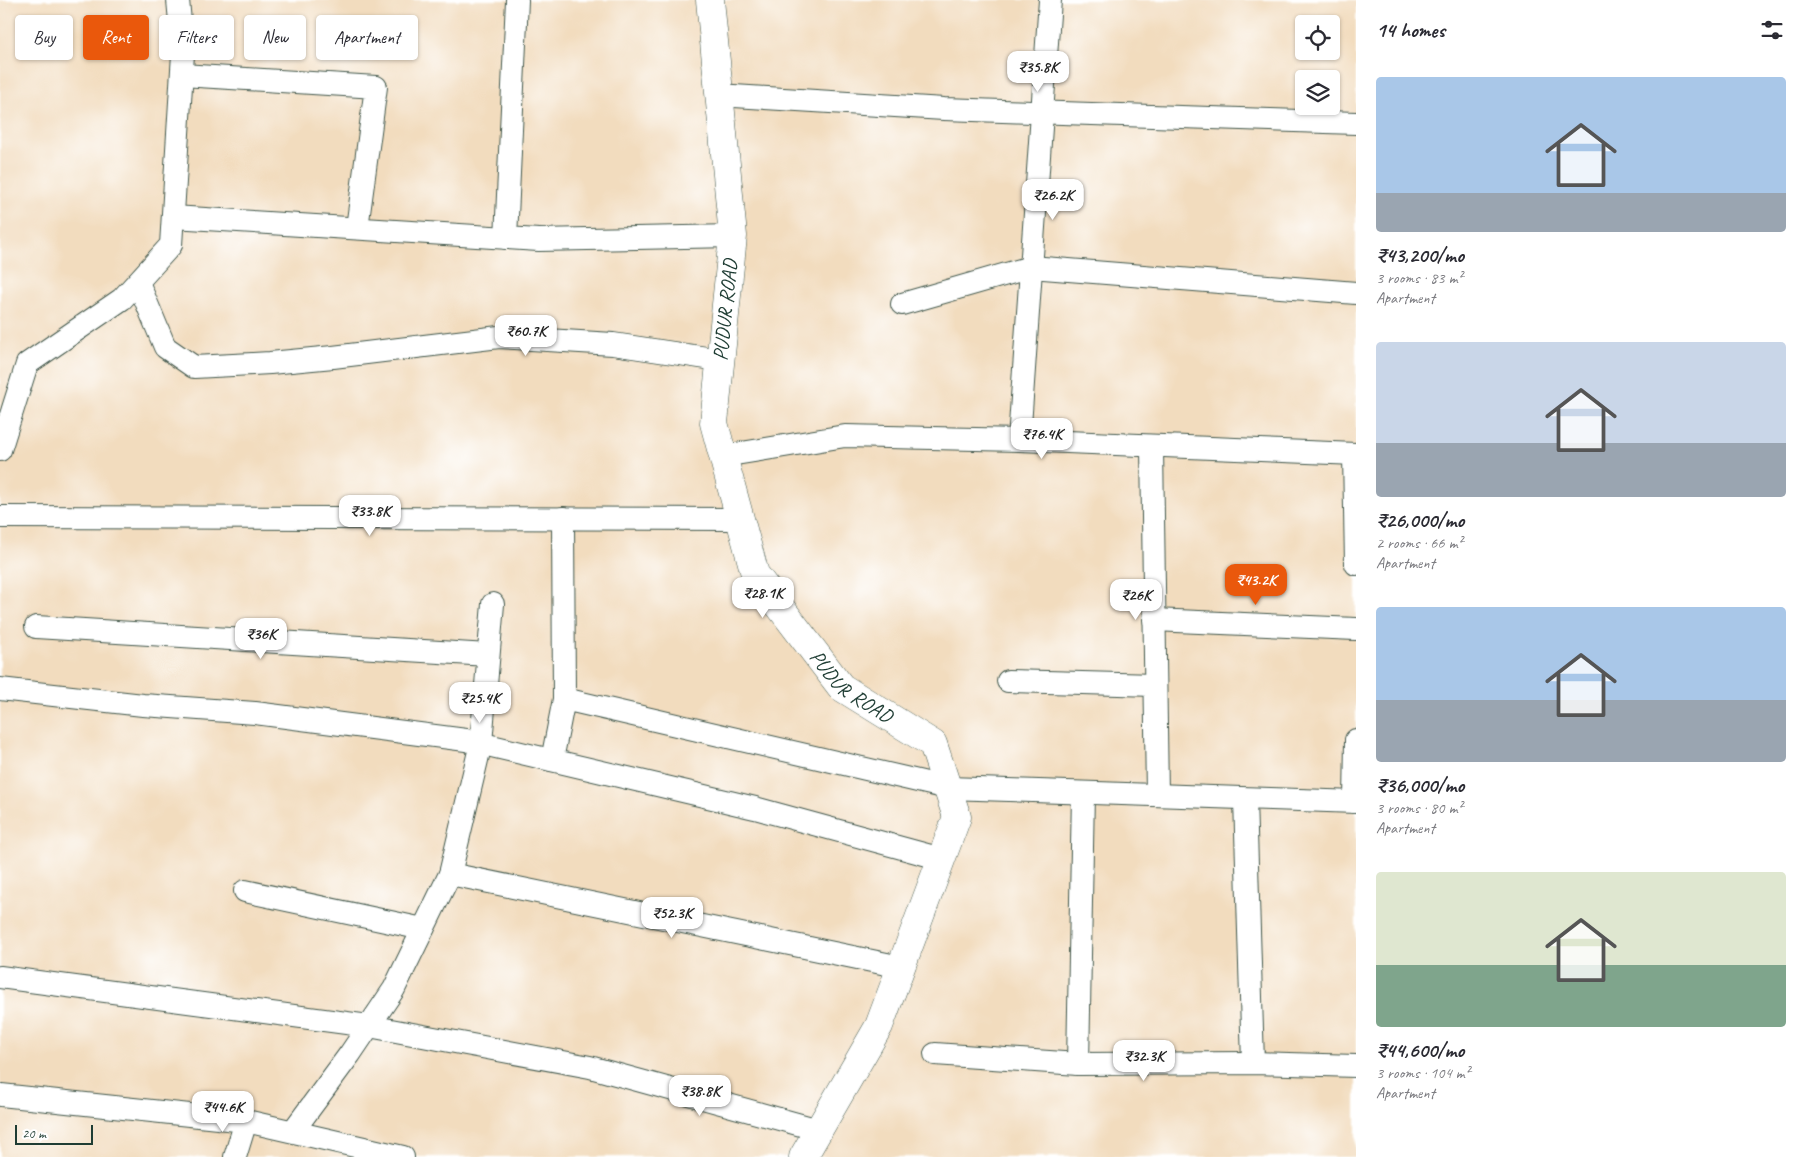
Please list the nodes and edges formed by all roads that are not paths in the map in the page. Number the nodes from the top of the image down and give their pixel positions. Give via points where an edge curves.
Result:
1 (178, 0) edge
2 (517, 0) edge
3 (710, 0) edge
4 (1050, 0) edge
5 (182, 75) junction
6 (718, 94) junction
7 (1042, 112) junction
8 (1356, 123) edge
9 (173, 217) junction
10 (357, 228) junction
11 (732, 236) junction
12 (506, 238) junction
13 (1031, 267) junction
14 (138, 282) junction
15 (1356, 293) edge
16 (902, 304) dead end
17 (720, 360) junction
18 (1019, 440) junction
19 (1152, 447) junction
20 (0, 450) edge
21 (1355, 454) edge
22 (723, 456) junction
23 (0, 517) edge
24 (562, 518) junction
25 (740, 518) junction
26 (1356, 564) edge
27 (493, 604) dead end
28 (1154, 620) junction
29 (36, 627) dead end
30 (1356, 629) edge
31 (488, 655) junction
32 (1008, 681) dead end
33 (1156, 685) junction
34 (0, 689) edge
35 (564, 699) junction
36 (1356, 740) edge
37 (481, 744) junction
38 (552, 760) junction
39 (948, 788) junction
40 (1084, 793) junction
41 (1157, 795) junction
42 (1245, 799) junction
43 (1356, 802) edge
44 (942, 859) junction
45 (450, 874) junction
46 (245, 891) dead end
47 (423, 929) junction
48 (901, 967) junction
49 (0, 977) edge
50 (369, 1026) junction
51 (935, 1054) dead end
52 (1254, 1063) junction
53 (1078, 1064) junction
54 (1356, 1066) edge
55 (0, 1096) edge
56 (246, 1121) junction
57 (819, 1130) junction
58 (293, 1131) junction
59 (235, 1157) edge
60 (403, 1157) edge
61 (803, 1157) edge

1 - 5 street
2 - 12 street
3 - 6 street, PUDUR ROAD
4 - 7 street
5 - 9 street
5 - 10 street via 376,87
6 - 7 street
6 - 11 street, PUDUR ROAD
7 - 8 street
7 - 13 street
9 - 10 street
9 - 14 street via 171,245
10 - 12 street
11 - 12 street
11 - 17 street, PUDUR ROAD
13 - 15 street
13 - 16 street
13 - 18 street
14 - 17 street via 165,347 194,367 324,358 499,337 613,344
14 - 20 street via 122,299 27,364
17 - 22 street, PUDUR ROAD via 714,422
18 - 19 street
18 - 22 street via 845,436
19 - 21 street
19 - 28 street
21 - 26 street
22 - 25 street, PUDUR ROAD
23 - 24 street
24 - 25 street
24 - 35 street
25 - 39 street, PUDUR ROAD via 755,574 842,687 933,744
27 - 31 street
28 - 30 street
28 - 33 street
29 - 31 street
31 - 37 street
32 - 33 street
33 - 41 street
34 - 37 street via 143,705 255,712
35 - 38 street
35 - 39 street
36 - 43 street
37 - 38 street
37 - 45 street
38 - 44 street via 755,808
39 - 40 street
39 - 44 street, PUDUR ROAD via 957,817
40 - 41 street
40 - 53 street
41 - 42 street
42 - 43 street
42 - 52 street
44 - 48 street, PUDUR ROAD
45 - 47 street
45 - 48 street
46 - 47 street
47 - 50 street via 394,989
48 - 57 street, PUDUR ROAD via 879,1026
49 - 50 street
50 - 57 street via 590,1067
50 - 58 street
51 - 53 street
52 - 53 street
52 - 54 street
55 - 56 street
56 - 58 street
56 - 59 street
57 - 61 street, PUDUR ROAD
58 - 60 street

